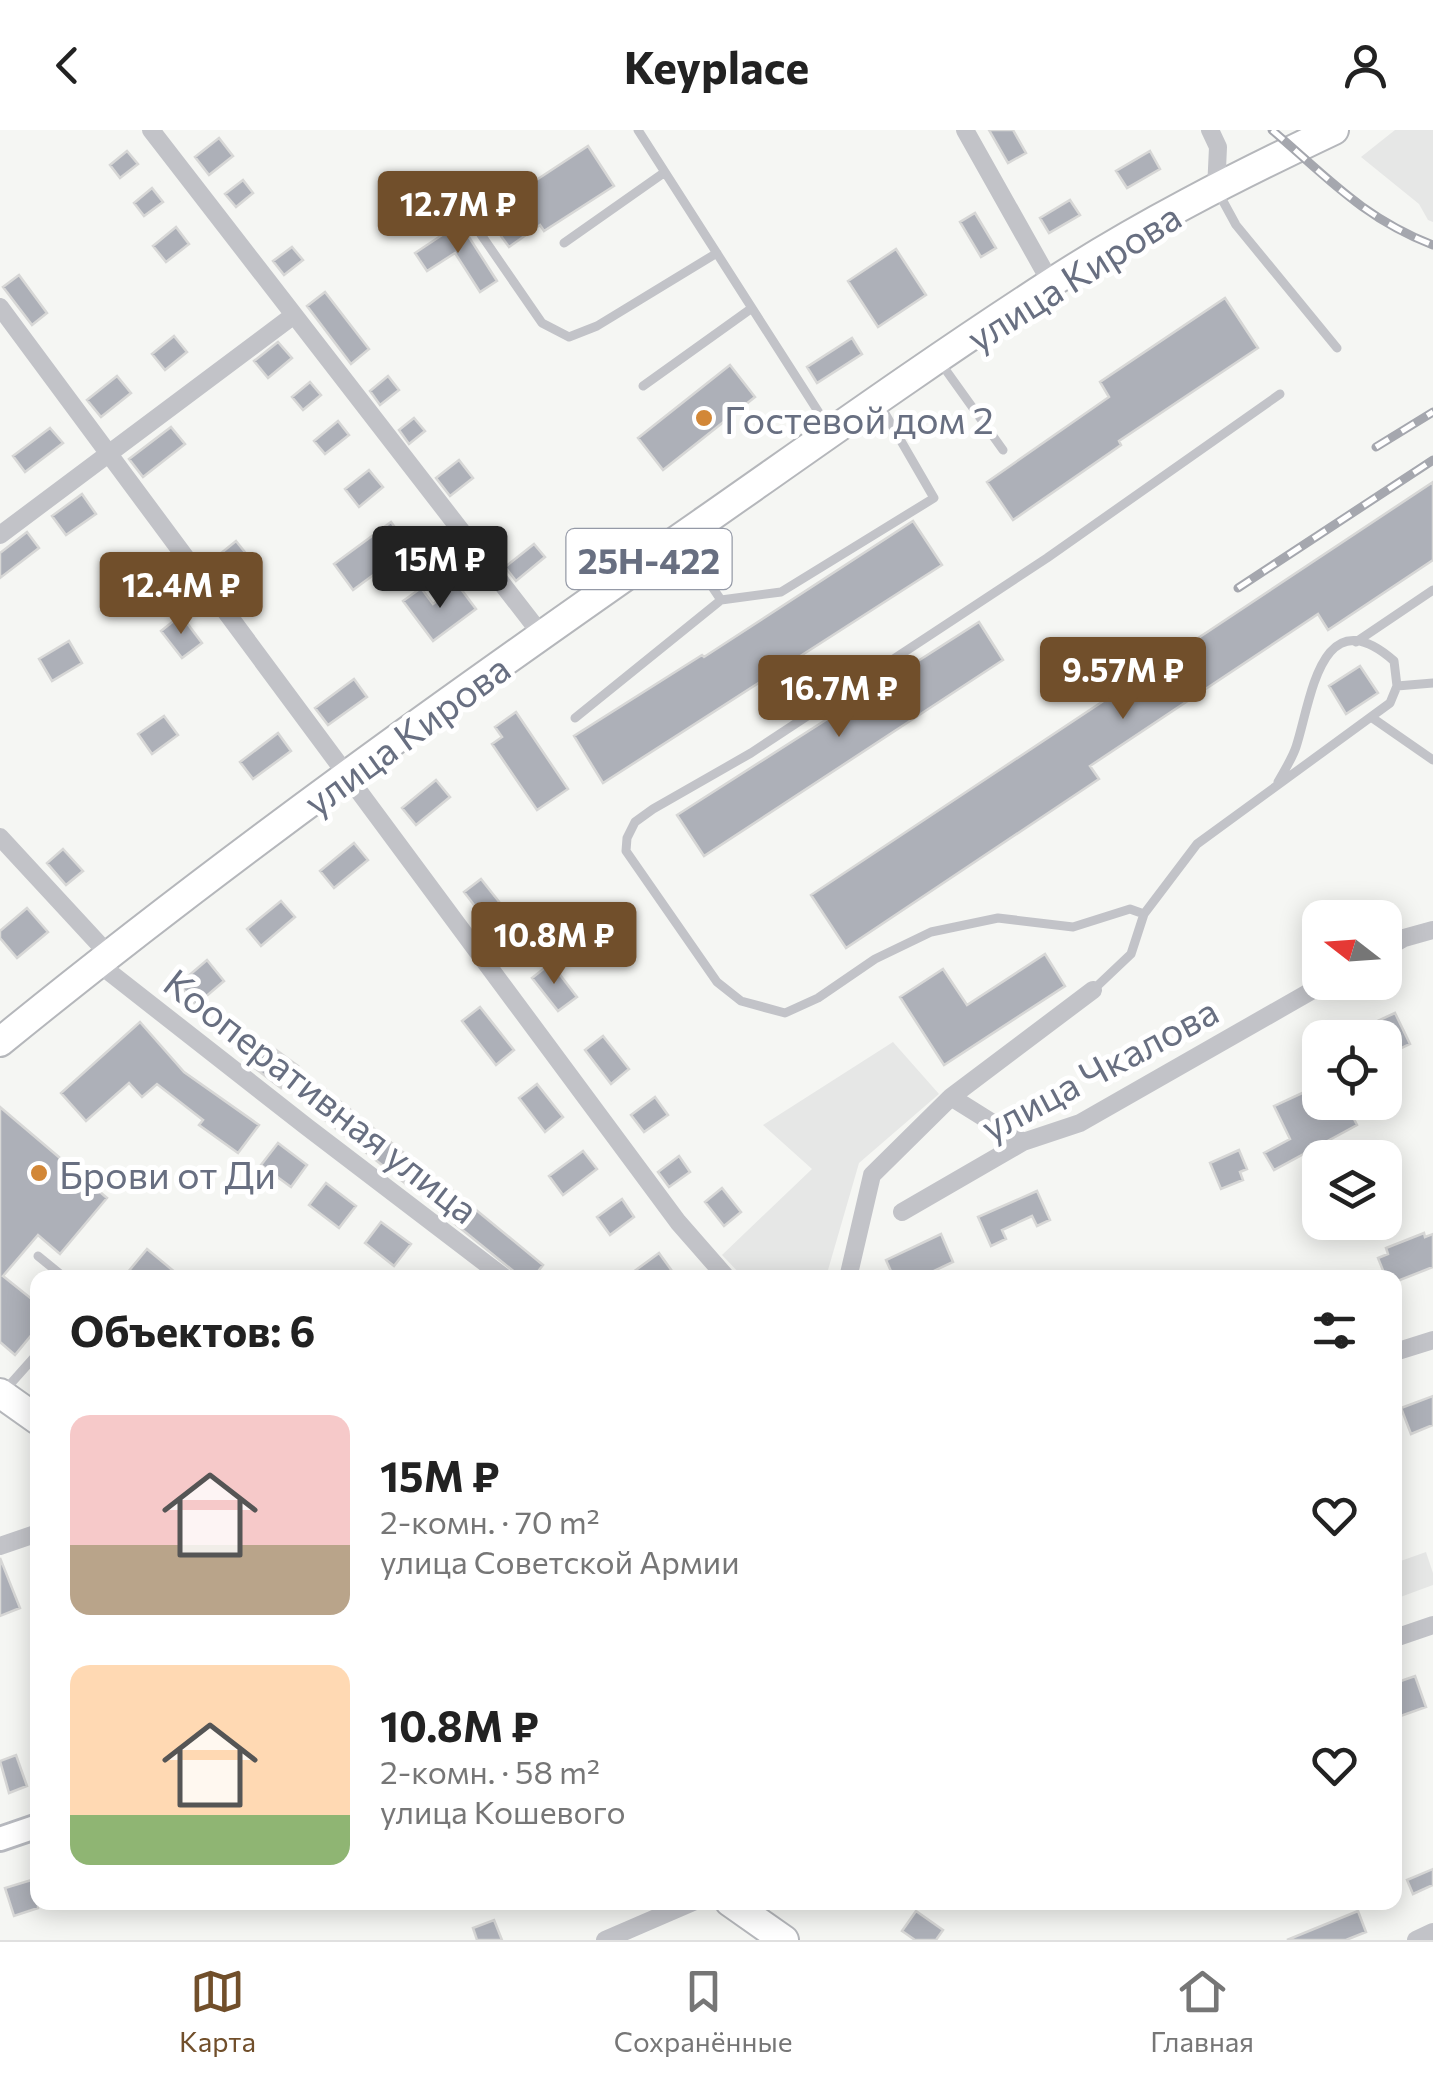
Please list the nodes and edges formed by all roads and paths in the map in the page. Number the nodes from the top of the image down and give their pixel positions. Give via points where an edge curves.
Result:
1 (151, 130) edge
2 (638, 130) edge
3 (965, 130) edge
4 (1210, 130) edge
5 (1334, 130) edge
6 (665, 172) junction
7 (1216, 190) junction
8 (462, 207) dead end
9 (564, 243) dead end
10 (717, 253) junction
11 (1051, 283) junction
12 (0, 306) edge
13 (752, 308) junction
14 (294, 315) junction
15 (1337, 348) dead end
16 (938, 360) junction
17 (643, 386) dead end
18 (1280, 394) dead end
19 (878, 401) junction
20 (832, 432) junction
21 (1003, 450) dead end
22 (109, 452) junction
23 (0, 535) edge
24 (679, 538) junction
25 (1433, 590) edge
26 (721, 600) junction
27 (542, 634) junction
28 (1356, 642) junction
29 (1433, 683) edge
30 (1396, 686) junction
31 (1371, 717) junction
32 (575, 718) dead end
33 (1433, 760) edge
34 (349, 774) junction
35 (1278, 782) junction
36 (0, 836) edge
37 (1144, 914) junction
38 (1433, 930) edge
39 (1402, 939) edge
40 (105, 960) junction
41 (1093, 990) joint
42 (1302, 996) edge
43 (0, 1042) edge
44 (950, 1097) junction
45 (1023, 1142) junction
46 (902, 1212) dead end
47 (38, 1256) dead end
48 (55, 1270) edge
49 (494, 1270) edge
50 (720, 1270) edge
51 (850, 1270) edge
52 (1433, 1340) edge
53 (1402, 1350) edge
54 (30, 1361) edge
55 (0, 1394) edge
56 (30, 1415) edge
57 (30, 1536) edge
58 (0, 1546) edge
59 (1433, 1625) edge
60 (1402, 1636) edge
61 (30, 1829) edge
62 (0, 1839) edge
63 (674, 1910) edge
64 (741, 1910) edge
65 (1433, 1932) edge
66 (605, 1940) edge
67 (784, 1940) edge
68 (1416, 1940) edge

1 - 14 street
2 - 6 lane
3 - 11 street
4 - 7 street via 1218,147
5 - 7 main road, улица Кирова / 25Н-422
6 - 9 lane
6 - 10 lane
7 - 11 main road, улица Кирова / 25Н-422
7 - 15 lane via 1236,225
8 - 10 lane via 542,323 569,337
10 - 13 lane
11 - 16 main road, улица Кирова / 25Н-422
12 - 22 street
13 - 17 lane
13 - 20 lane
14 - 22 street
14 - 27 street
16 - 19 main road, улица Кирова / 25Н-422
16 - 21 lane
18 - 37 lane via 1030,569 751,753 653,809 635,822 626,851 717,982 741,1001 785,1013 931,932 998,918 1073,927 1130,909
19 - 20 main road, улица Кирова / 25Н-422
19 - 26 lane via 934,498 781,592
20 - 24 main road, улица Кирова / 25Н-422
22 - 23 street
22 - 34 street
24 - 26 lane
24 - 27 main road, улица Кирова / 25Н-422
25 - 28 lane
26 - 32 lane
27 - 34 main road, улица Кирова / 25Н-422
28 - 30 lane via 1380,648 1394,661
28 - 35 lane via 1333,650 1318,666 1296,748
29 - 30 lane
30 - 31 lane via 1390,703
31 - 33 lane
31 - 35 lane
34 - 40 main road, улица Кирова / 25Н-422
34 - 50 street
35 - 37 lane via 1197,844
36 - 40 street, Кооперативная улица
37 - 41 lane via 1131,954
38 - 39 street
40 - 43 main road, улица Кирова / 25Н-422
40 - 49 street, Кооперативная улица via 307,1128
41 - 44 street
42 - 45 street, улица Чкалова via 1080,1122
44 - 45 street
44 - 51 street via 872,1174
45 - 46 street, улица Чкалова
47 - 48 lane
52 - 53 street
54 - 55 lane
55 - 56 main road
57 - 58 street
59 - 60 street
61 - 62 main road
63 - 66 street
64 - 67 main road
65 - 68 street

